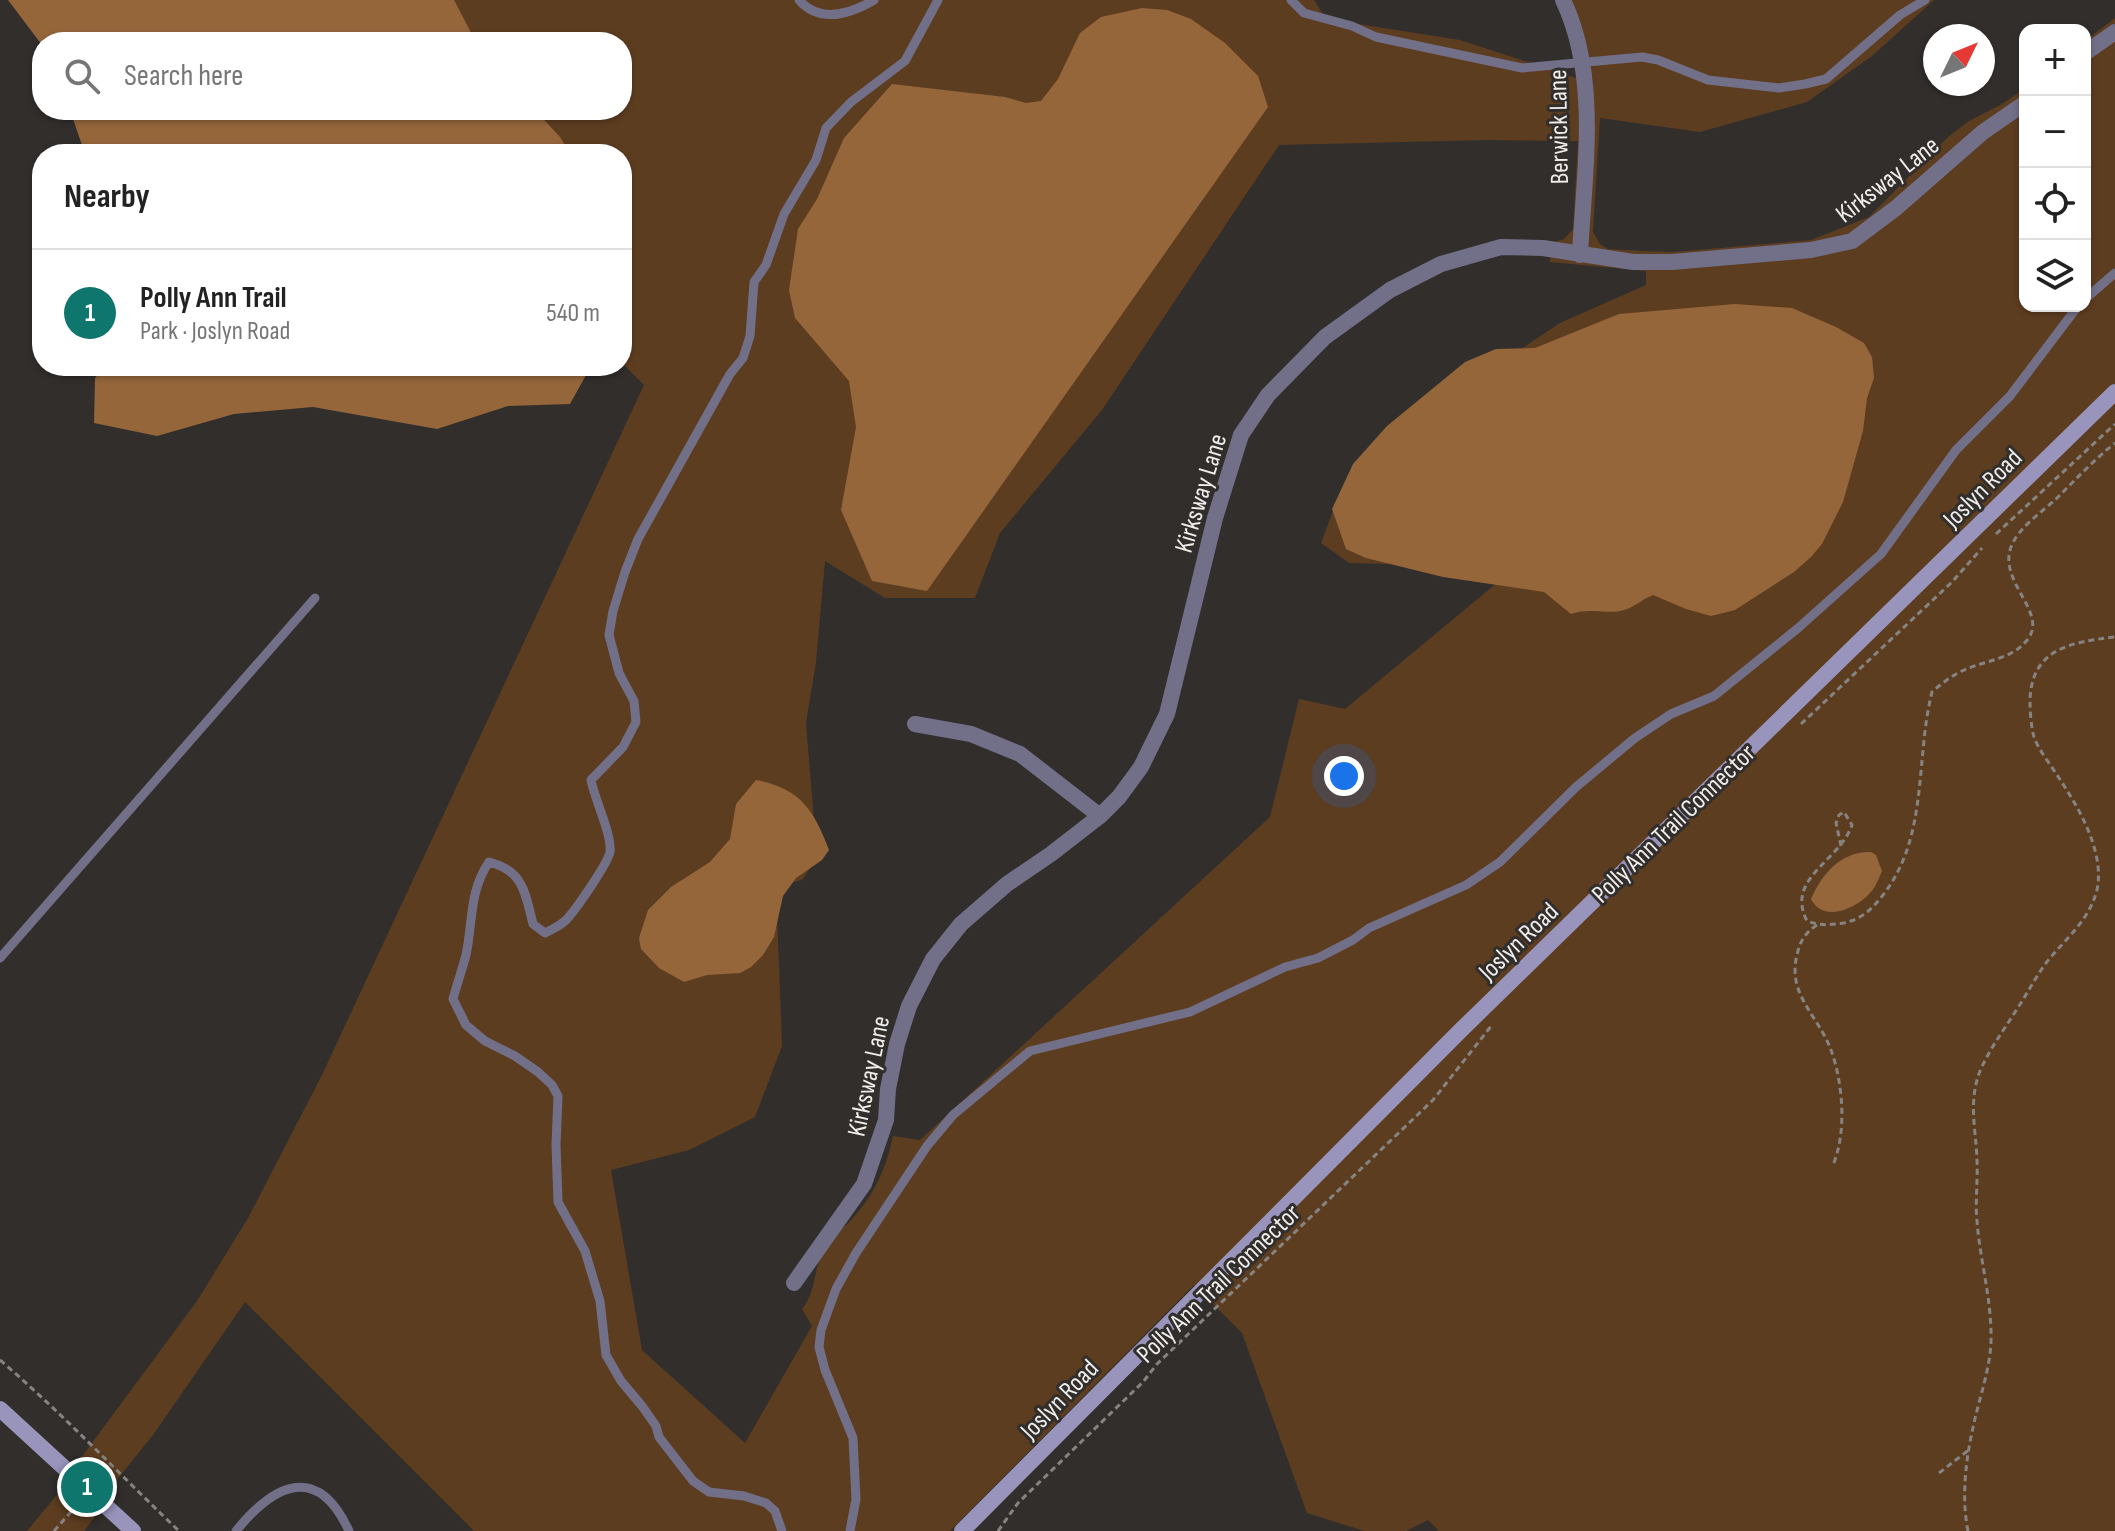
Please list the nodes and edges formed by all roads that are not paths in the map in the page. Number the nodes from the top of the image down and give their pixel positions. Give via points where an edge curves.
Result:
1 (799, 0) edge
2 (874, 0) edge
3 (938, 0) edge
4 (1291, 0) edge
5 (1563, 0) edge
6 (1925, 0) edge
7 (2115, 32) edge
8 (2091, 49) edge
9 (1582, 64) junction
10 (2019, 107) edge
11 (1580, 255) junction
12 (2115, 273) edge
13 (2091, 294) edge
14 (2073, 312) edge
15 (2115, 392) edge
16 (315, 598) dead end
17 (915, 724) dead end
18 (1100, 816) junction
19 (0, 958) edge
20 (794, 1283) dead end
21 (0, 1409) edge
22 (133, 1531) edge
23 (236, 1531) edge
24 (349, 1531) edge
25 (782, 1531) edge
26 (850, 1531) edge
27 (962, 1531) edge

1 - 2 lane via 827,17
3 - 25 lane via 905,61 826,128 816,160 784,214 766,265 754,282 743,358 645,526 625,572 609,635 619,673 634,701 636,722 623,747 591,780 610,852 605,864 569,917 545,933 533,924 515,875 506,866 489,862 479,877 453,999 466,1025 538,1072 558,1096 558,1202 585,1251 600,1301 606,1355 621,1381 693,1481 709,1492 766,1503
4 - 9 lane via 1304,13 1394,42 1522,68
5 - 9 street, Berwick Lane
6 - 9 lane via 1826,79 1805,84 1779,88 1708,80 1642,57
7 - 8 street
9 - 11 street, Berwick Lane via 1586,124
10 - 11 street, Kirksway Lane via 1852,241 1710,261 1633,262
11 - 18 street, Kirksway Lane via 1501,247 1441,264 1390,290 1325,337 1268,395 1241,435 1227,476 1167,714 1141,767
12 - 13 lane
14 - 26 lane via 2010,396 1956,450 1881,554 1714,696 1671,714 1635,738 1500,862 1466,885 1369,928 1318,958 1285,967 1190,1012 1030,1051 953,1115 856,1253 821,1330 825,1370 853,1438 856,1499
15 - 27 street, Joslyn Road via 1461,1030
16 - 19 lane
17 - 18 street via 971,734 1020,754
18 - 20 street, Kirksway Lane via 1007,884 961,924 933,959 897,1044 886,1120 864,1184
21 - 22 street
23 - 24 lane via 275,1493 295,1487 323,1493

